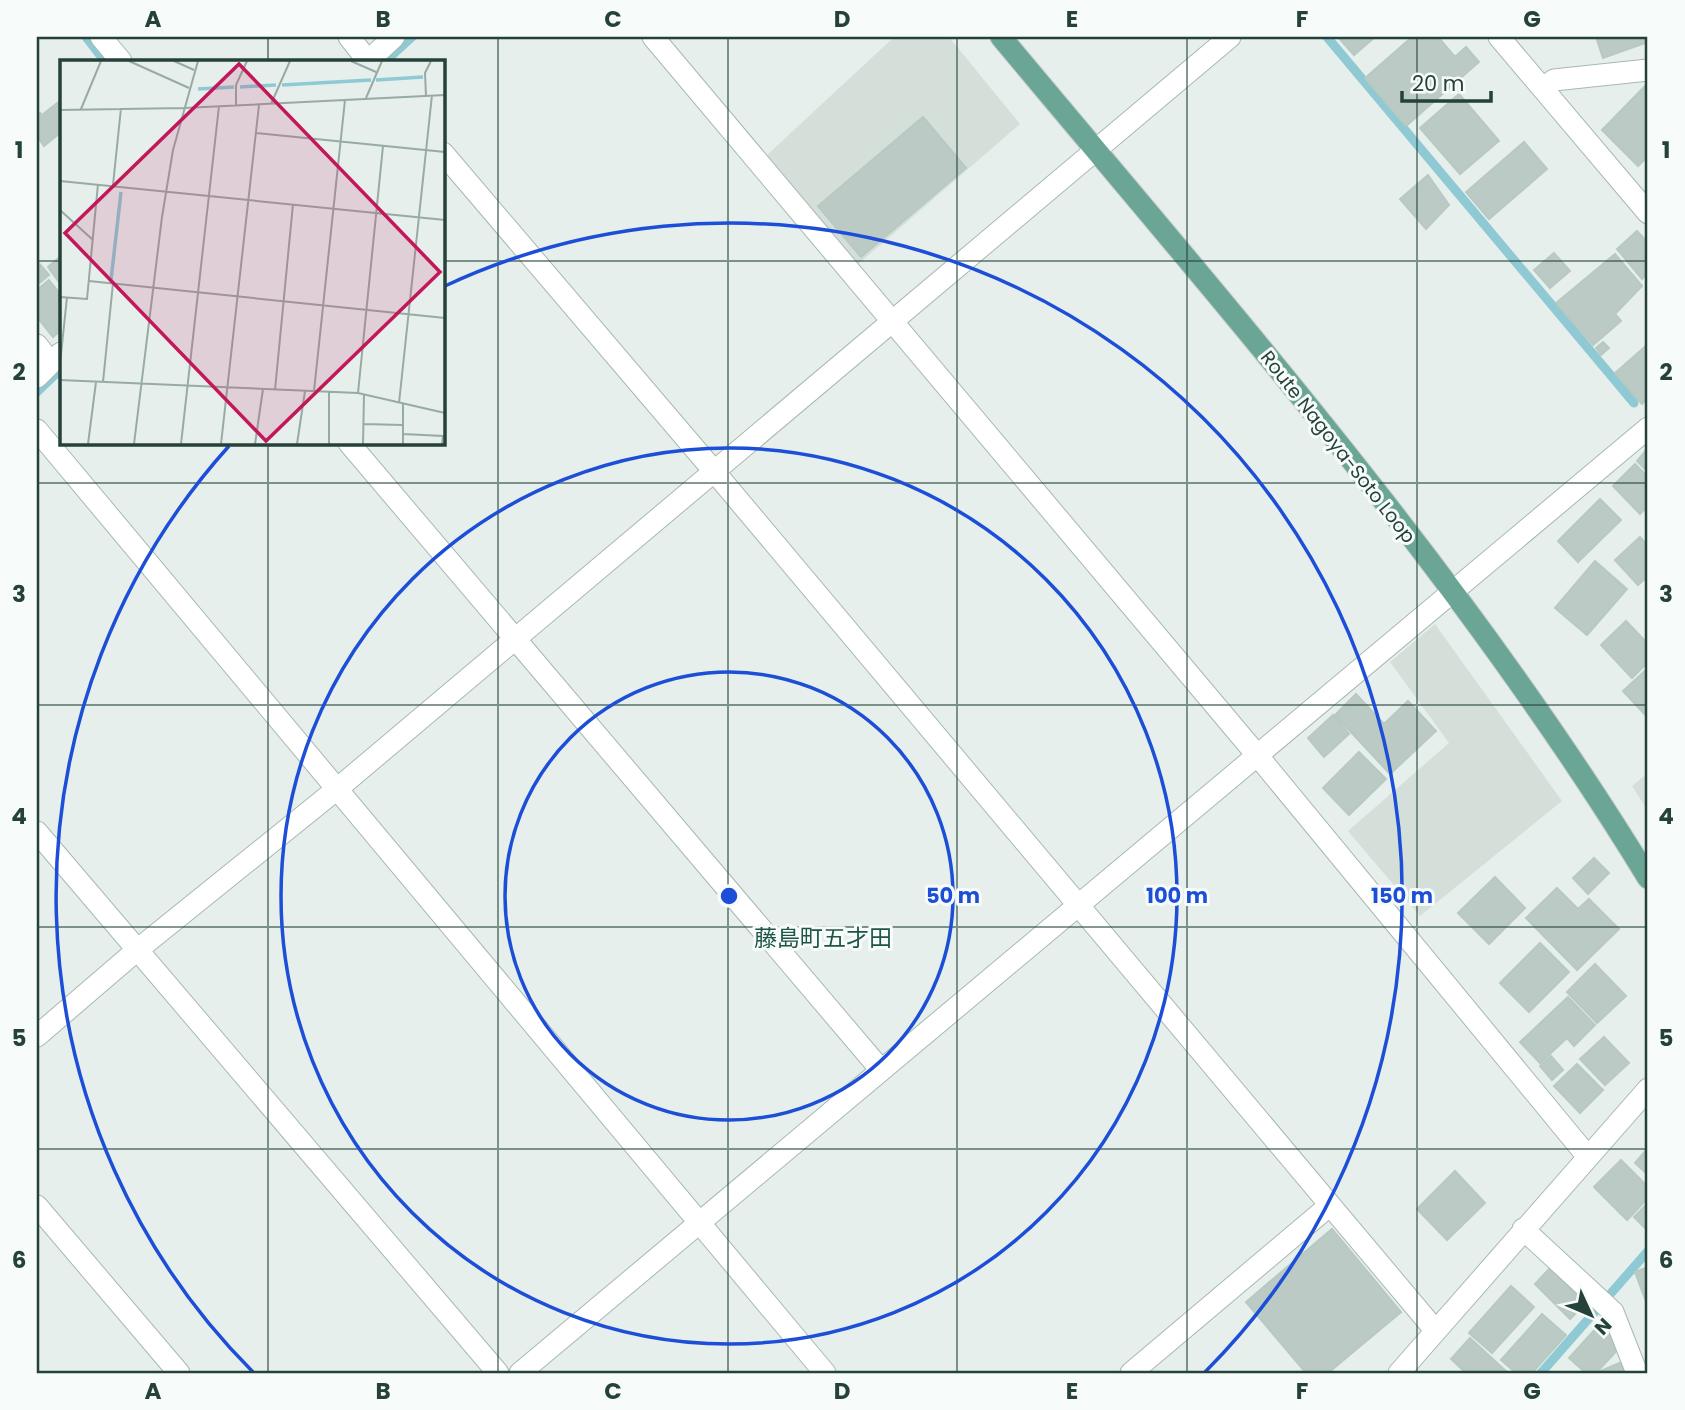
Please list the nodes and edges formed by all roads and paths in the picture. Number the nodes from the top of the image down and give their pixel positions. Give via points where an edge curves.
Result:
1 (102, 37) edge
2 (349, 37) edge
3 (394, 37) edge
4 (653, 37) edge
5 (1000, 37) edge
6 (1230, 37) edge
7 (1499, 37) edge
8 (120, 60) edge
9 (367, 60) edge
10 (369, 60) edge
11 (1648, 70) edge
12 (1543, 89) junction
13 (1095, 150) junction
14 (444, 154) edge
15 (1648, 213) edge
16 (891, 322) junction
17 (37, 345) edge
18 (50, 364) edge
19 (1648, 428) edge
20 (37, 430) edge
21 (350, 444) edge
22 (713, 470) junction
23 (1452, 594) junction
24 (515, 637) junction
25 (1257, 755) junction
26 (337, 789) junction
27 (37, 832) edge
28 (1648, 878) edge
29 (1078, 906) junction
30 (136, 951) junction
31 (37, 1036) edge
32 (881, 1070) junction
33 (1648, 1089) edge
34 (1588, 1157) junction
35 (37, 1206) edge
36 (1329, 1206) junction
37 (697, 1222) junction
38 (1523, 1229) junction
39 (1435, 1330) junction
40 (179, 1373) edge
41 (498, 1373) edge
42 (520, 1373) edge
43 (825, 1373) edge
44 (1131, 1373) edge
45 (1399, 1373) edge
46 (1637, 1373) edge

1 - 8 street
2 - 9 street
3 - 10 street
4 - 16 street
5 - 13 main road, Route Nagoya-Soto Loop
6 - 13 street
7 - 12 street
11 - 12 street via 1554,80
12 - 15 street
13 - 16 street
13 - 23 main road, Route Nagoya-Soto Loop via 1360,468
14 - 22 street
16 - 22 street
16 - 25 street
17 - 18 street
19 - 23 street
20 - 26 street
21 - 24 street
22 - 24 street
22 - 29 street
23 - 25 street
23 - 28 main road, Route Nagoya-Soto Loop via 1593,788
24 - 26 street
24 - 32 street
25 - 29 street
25 - 34 street
26 - 30 street
26 - 37 street
27 - 30 street
29 - 32 street
29 - 36 street
30 - 31 street
30 - 41 street
32 - 37 street
33 - 34 street
34 - 38 street
35 - 40 street
36 - 39 street
36 - 44 street
37 - 42 street
37 - 43 street
38 - 39 street
38 - 46 street via 1602,1302
39 - 45 street

